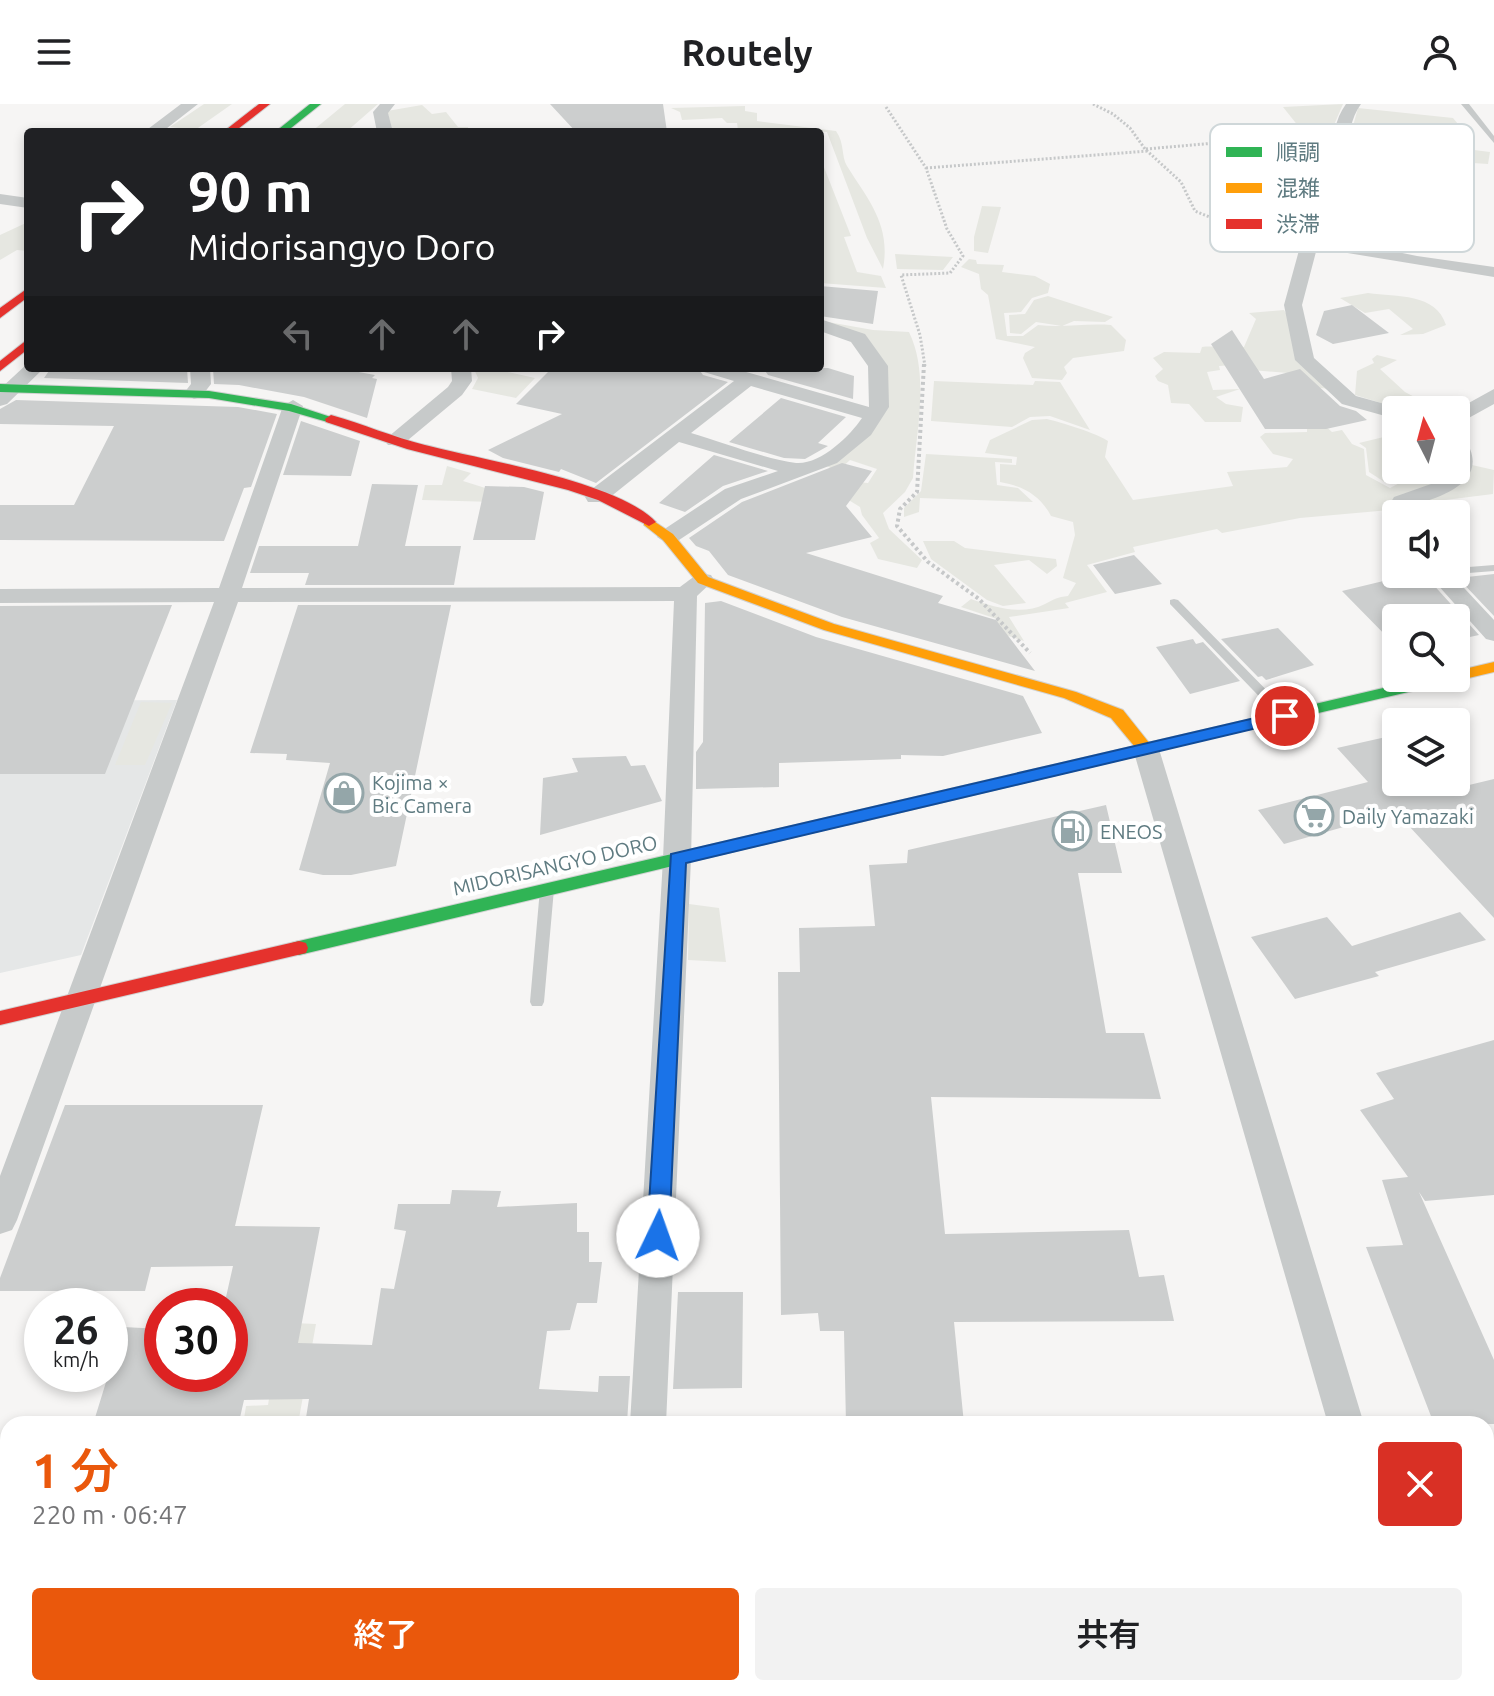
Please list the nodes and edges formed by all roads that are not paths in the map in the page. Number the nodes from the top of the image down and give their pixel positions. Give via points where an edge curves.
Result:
1 (191, 104) edge
2 (265, 104) edge
3 (316, 104) edge
4 (388, 104) edge
5 (1354, 104) edge
6 (1465, 104) edge
7 (1345, 124) edge
8 (158, 128) edge
9 (233, 128) edge
10 (285, 128) edge
11 (384, 128) edge
12 (1494, 141) edge
13 (0, 199) edge
14 (24, 202) edge
15 (1314, 252) edge
16 (1367, 252) edge
17 (1494, 272) edge
18 (24, 294) edge
19 (0, 314) edge
20 (824, 326) edge
21 (24, 346) edge
22 (0, 367) edge
23 (29, 372) edge
24 (200, 372) edge
25 (461, 372) edge
26 (724, 372) edge
27 (748, 379) junction
28 (4, 392) edge
29 (194, 393) junction
30 (1494, 395) edge
31 (293, 406) junction
32 (1382, 409) edge
33 (1470, 410) edge
34 (874, 415) junction
35 (676, 435) junction
36 (395, 441) junction
37 (799, 470) junction
38 (1445, 484) edge
39 (596, 497) junction
40 (1409, 500) edge
41 (668, 537) junction
42 (1494, 568) edge
43 (1470, 570) edge
44 (694, 587) junction
45 (1452, 588) edge
46 (229, 594) junction
47 (0, 596) edge
48 (1174, 602) dead end
49 (1494, 634) edge
50 (1494, 667) edge
51 (1470, 673) edge
52 (1387, 692) edge
53 (1285, 716) junction
54 (1146, 749) junction
55 (677, 859) junction
56 (547, 889) junction
57 (82, 999) junction
58 (537, 1002) dead end
59 (0, 1018) edge
60 (0, 1220) edge
61 (648, 1416) edge
62 (1344, 1416) edge

1 - 8 street
2 - 9 main road
3 - 10 main road
4 - 11 street via 380,112
5 - 7 street
6 - 12 lane
13 - 14 street
15 - 32 street via 1293,305 1305,360 1349,400
16 - 17 street
18 - 19 main road
20 - 34 street via 858,338 878,366 879,407
21 - 22 main road
23 - 28 street
24 - 29 street via 201,384
25 - 36 street via 455,391
26 - 27 street
27 - 34 street
27 - 35 street
28 - 29 main road
29 - 31 main road
30 - 33 street
31 - 36 main road
31 - 46 street
34 - 37 street via 861,435 830,459
35 - 37 street
35 - 39 street
36 - 39 main road
37 - 41 street via 733,494
38 - 40 street
39 - 41 main road via 636,512
41 - 44 main road
42 - 43 lane
44 - 46 street
44 - 54 main road via 1070,695 1117,714
44 - 55 street
45 - 49 street
46 - 47 street
46 - 57 street
48 - 53 lane
50 - 51 main road
52 - 53 main road, MIDORISANGYO DORO
53 - 54 main road, MIDORISANGYO DORO
54 - 55 main road, MIDORISANGYO DORO
54 - 62 street
55 - 56 main road, MIDORISANGYO DORO
55 - 61 street
56 - 57 main road, MIDORISANGYO DORO
56 - 58 lane
57 - 59 main road, MIDORISANGYO DORO
57 - 60 street

